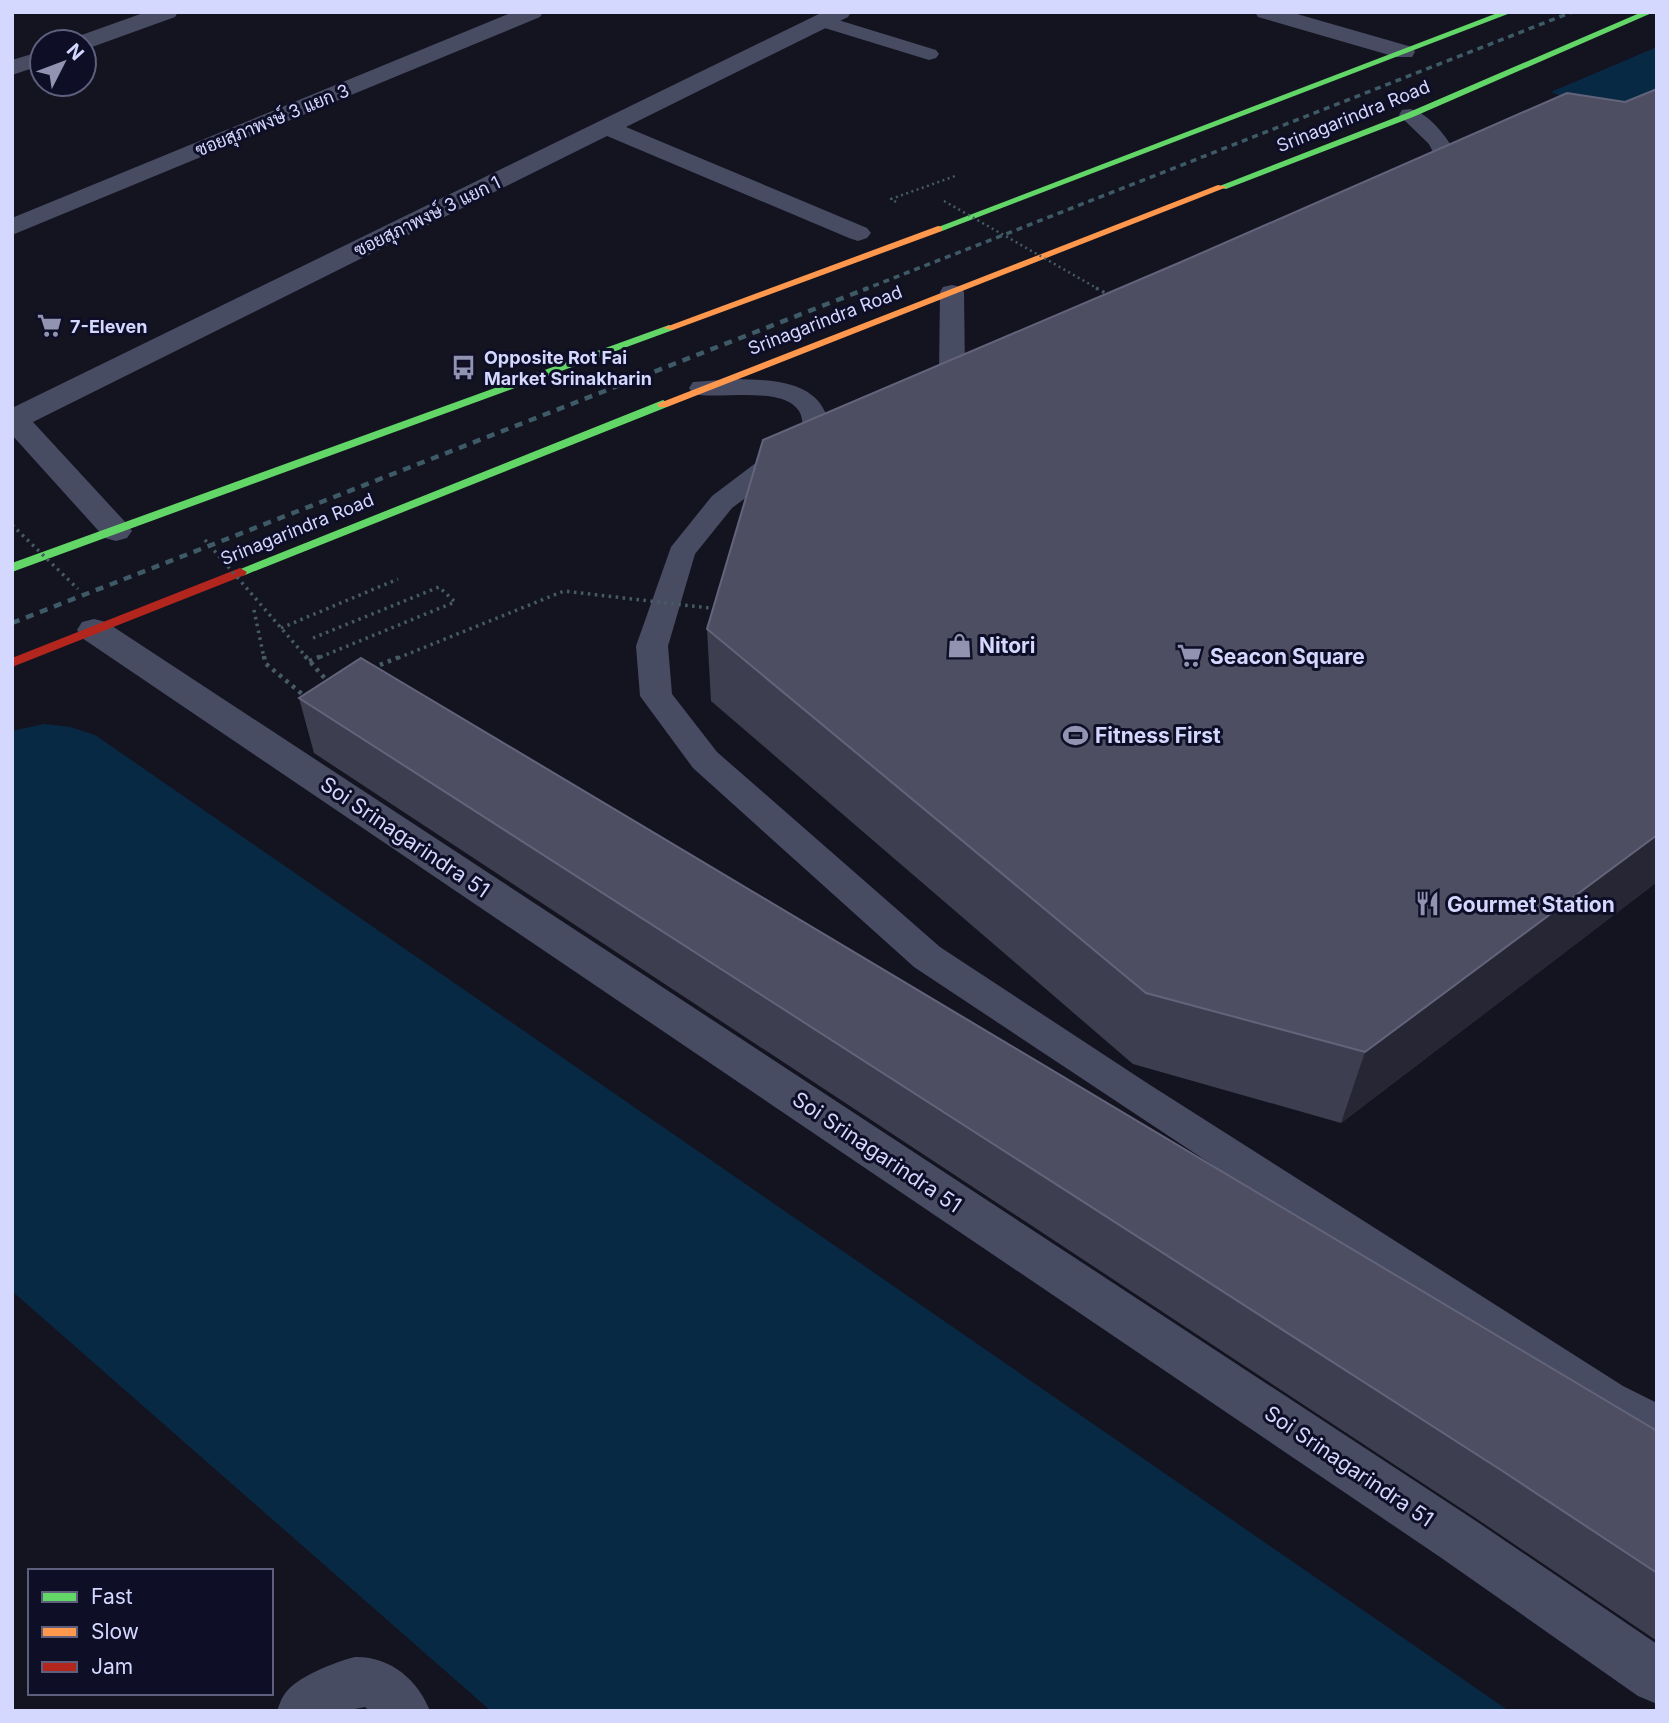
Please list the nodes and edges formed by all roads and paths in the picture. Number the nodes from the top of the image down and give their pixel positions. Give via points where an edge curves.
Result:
1 (167, 12) edge
2 (532, 12) edge
3 (1266, 12) edge
4 (1509, 12) edge
5 (1650, 12) edge
6 (831, 17) edge
7 (98, 37) edge
8 (1404, 52) junction
9 (929, 54) dead end
10 (1410, 115) junction
11 (606, 127) junction
12 (958, 175) dead end
13 (1398, 186) edge
14 (944, 201) dead end
15 (902, 205) dead end
16 (12, 227) edge
17 (858, 233) dead end
18 (952, 292) junction
19 (1119, 300) edge
20 (978, 365) edge
21 (952, 375) junction
22 (927, 386) edge
23 (702, 388) junction
24 (13, 418) edge
25 (12, 525) edge
26 (116, 531) junction
27 (205, 540) dead end
28 (12, 568) edge
29 (398, 579) dead end
30 (78, 589) dead end
31 (254, 609) dead end
32 (723, 610) edge
33 (281, 628) junction
34 (94, 630) junction
35 (313, 638) dead end
36 (309, 661) junction
37 (12, 663) edge
38 (367, 670) edge
39 (330, 685) edge
40 (316, 706) edge
41 (1657, 1426) edge
42 (1657, 1677) edge
43 (302, 1711) edge
44 (405, 1711) edge

1 - 7 street
2 - 16 street, ซอยสุภาพงษ์ 3 แยก 3
3 - 8 street
4 - 8 main road, Srinagarindra Road
5 - 10 main road, Srinagarindra Road
6 - 9 lane
6 - 11 street, ซอยสุภาพงษ์ 3 แยก 1
8 - 26 main road, Srinagarindra Road via 884,250
10 - 13 lane via 1438,141 1443,155 1427,173
10 - 18 main road, Srinagarindra Road
11 - 17 street
11 - 24 street, ซอยสุภาพงษ์ 3 แยก 1
12 - 15 path via 891,199
14 - 19 path, bridge
18 - 21 lane
18 - 23 main road, Srinagarindra Road
20 - 21 lane
21 - 22 lane
23 - 34 main road, Srinagarindra Road
23 - 41 lane via 793,394 808,402 828,426 722,502 681,553 652,646 656,695 705,760 928,957 1595,1394
24 - 26 street
25 - 30 path, bridge
26 - 28 main road, Srinagarindra Road
27 - 33 path, bridge
29 - 33 path
31 - 40 path via 265,663
32 - 38 path, bridge via 564,591
33 - 36 path, bridge
34 - 37 main road, Srinagarindra Road
34 - 42 street, Soi Srinagarindra 51 via 1458,1539
35 - 36 path via 439,587 455,602
36 - 39 path, bridge
43 - 44 lane via 338,1686 360,1683 376,1685

